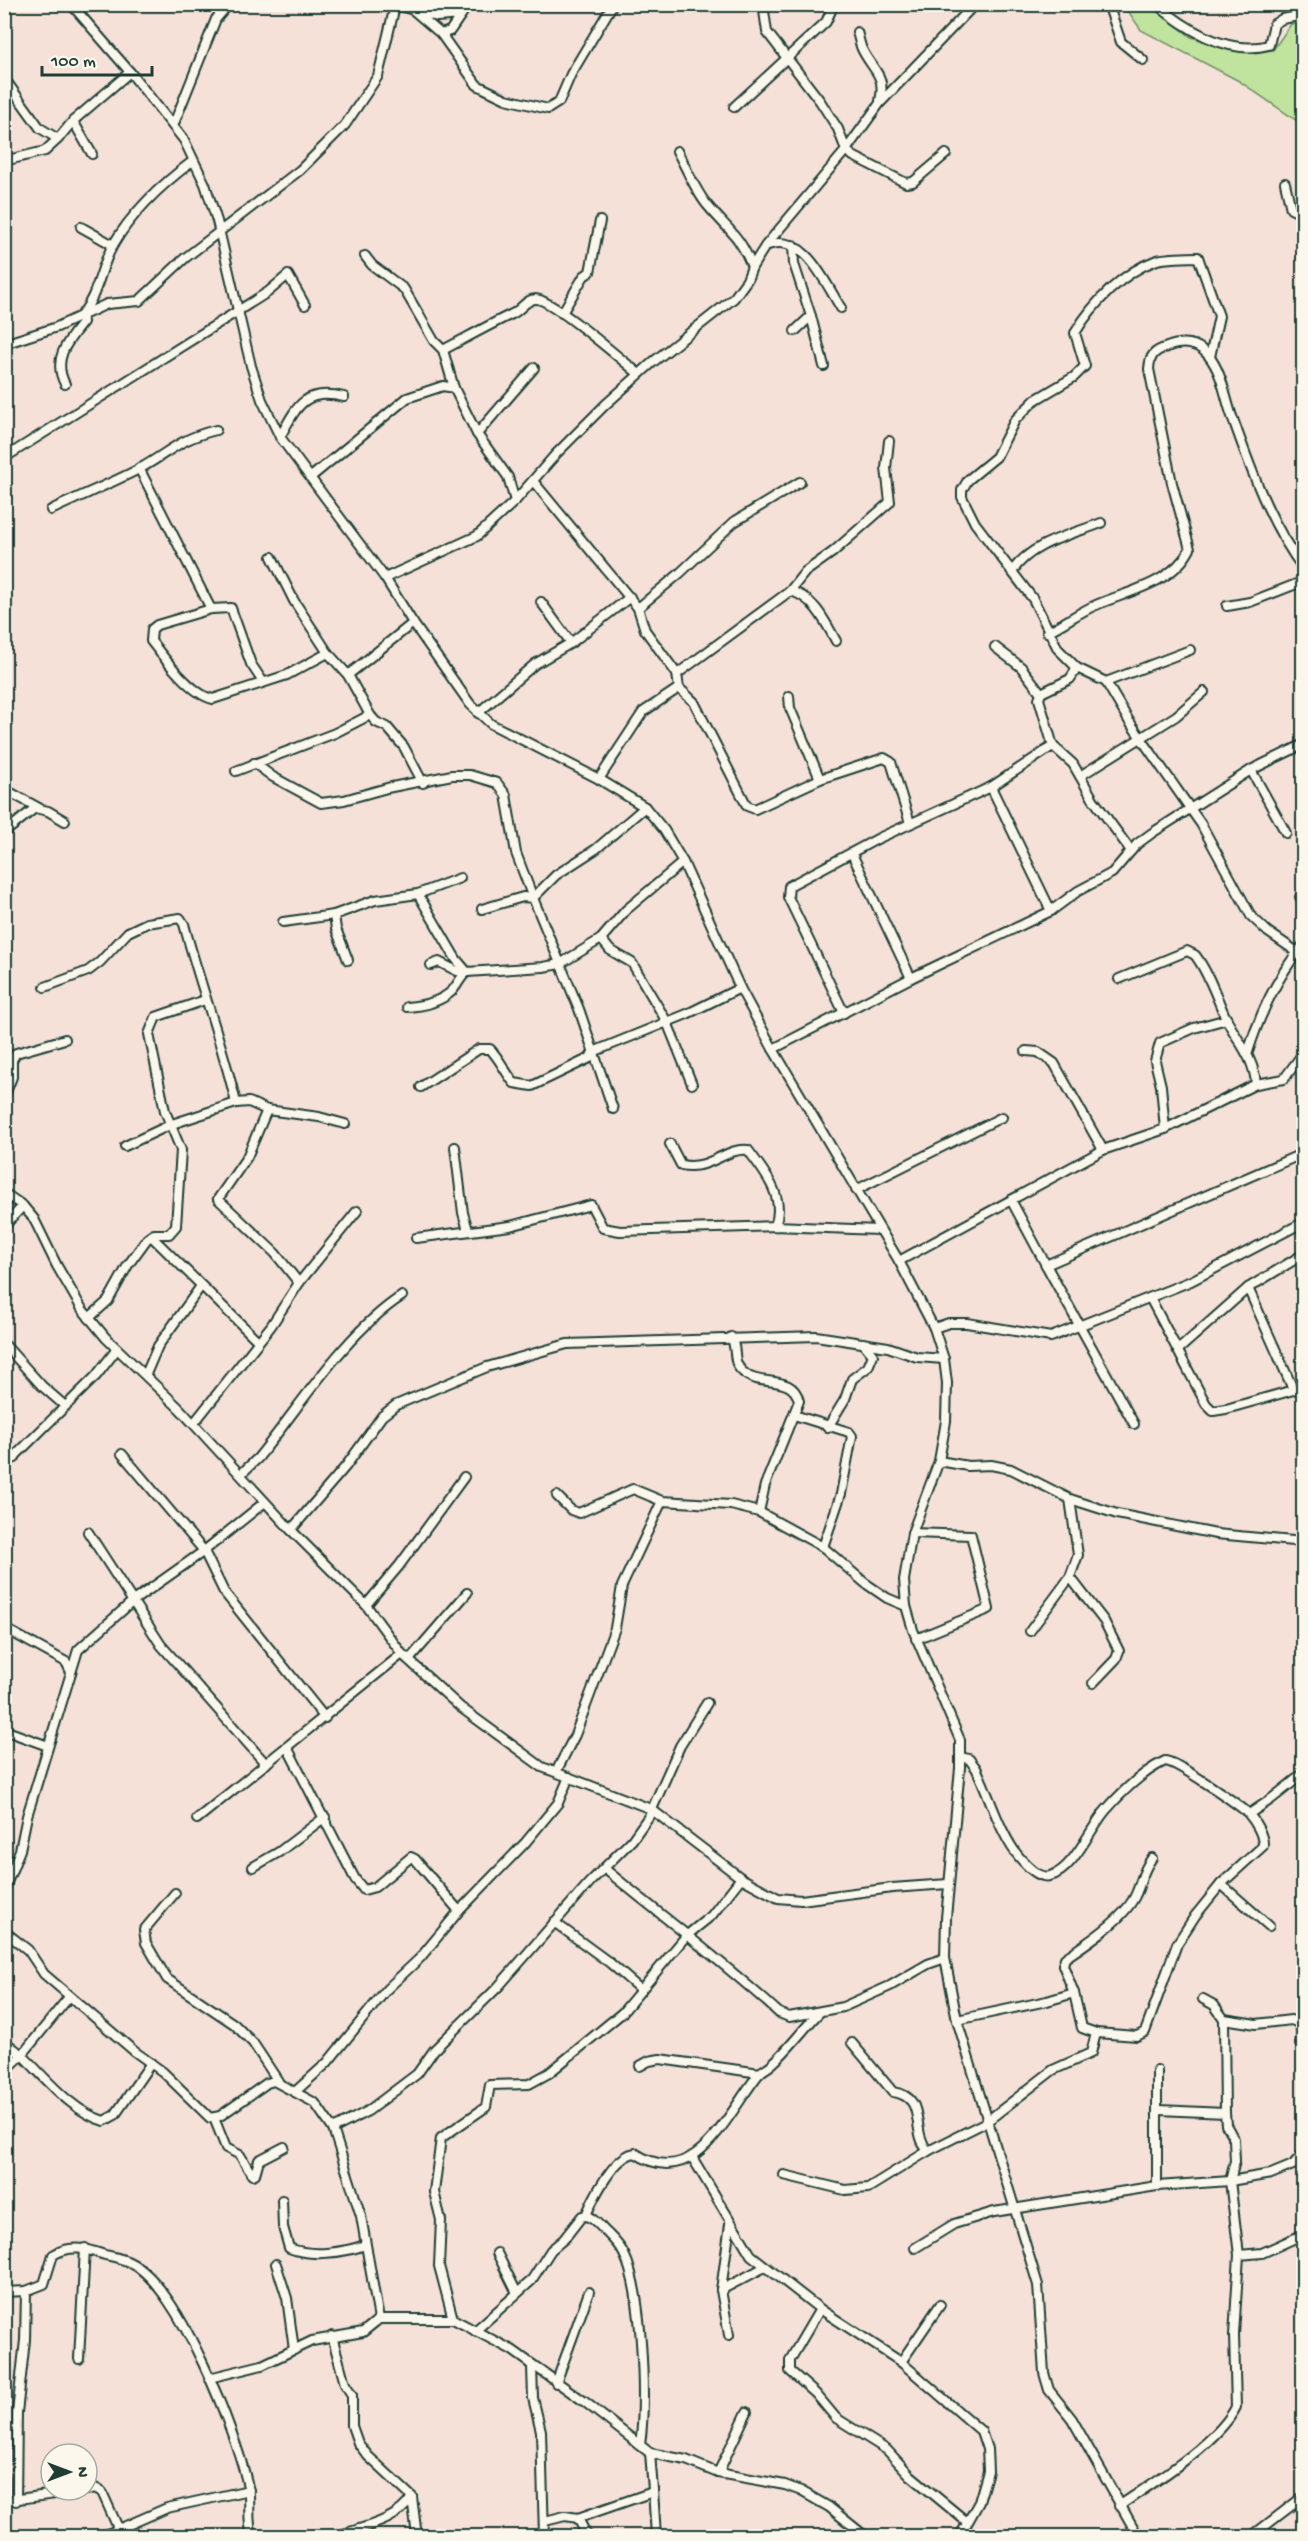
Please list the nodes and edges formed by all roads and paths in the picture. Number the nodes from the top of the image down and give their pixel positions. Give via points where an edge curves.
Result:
1 (71, 4) edge
2 (469, 4) edge
3 (613, 4) edge
4 (763, 4) edge
5 (834, 4) edge
6 (975, 4) edge
7 (1108, 4) edge
8 (1156, 4) edge
9 (227, 5) edge
10 (394, 5) edge
11 (413, 10) junction
12 (461, 15) junction
13 (1304, 15) edge
14 (857, 32) dead end
15 (441, 34) junction
16 (789, 59) junction
17 (1143, 60) dead end
18 (130, 72) junction
19 (4, 78) edge
20 (880, 102) junction
21 (734, 107) dead end
22 (73, 121) junction
23 (173, 126) junction
24 (58, 139) junction
25 (846, 150) junction
26 (677, 151) dead end
27 (92, 154) dead end
28 (946, 154) dead end
29 (4, 161) edge
30 (193, 161) junction
31 (1285, 183) dead end
32 (1304, 215) edge
33 (600, 222) dead end
34 (81, 227) dead end
35 (220, 233) junction
36 (113, 245) junction
37 (766, 245) junction
38 (793, 245) junction
39 (365, 256) dead end
40 (752, 267) junction
41 (305, 305) dead end
42 (841, 308) dead end
43 (238, 309) junction
44 (562, 313) junction
45 (811, 316) junction
46 (80, 317) junction
47 (795, 331) dead end
48 (4, 332) edge
49 (6, 343) edge
50 (443, 350) junction
51 (1210, 357) junction
52 (824, 366) dead end
53 (534, 368) dead end
54 (639, 374) junction
55 (65, 384) dead end
56 (454, 388) junction
57 (344, 397) dead end
58 (216, 430) dead end
59 (477, 434) junction
60 (280, 438) junction
61 (890, 441) dead end
62 (4, 458) edge
63 (139, 468) junction
64 (311, 477) junction
65 (533, 482) junction
66 (800, 482) dead end
67 (515, 501) junction
68 (51, 510) dead end
69 (1101, 523) dead end
70 (272, 557) dead end
71 (1304, 569) edge
72 (1012, 572) junction
73 (385, 578) junction
74 (1304, 581) edge
75 (790, 591) junction
76 (630, 597) junction
77 (541, 602) dead end
78 (1227, 606) dead end
79 (638, 608) junction
80 (211, 609) junction
81 (413, 623) junction
82 (1047, 632) junction
83 (836, 641) dead end
84 (571, 643) junction
85 (995, 646) dead end
86 (1190, 650) dead end
87 (328, 653) junction
88 (1077, 668) junction
89 (677, 674) junction
90 (348, 675) junction
91 (263, 682) junction
92 (1106, 682) junction
93 (679, 687) junction
94 (1204, 692) dead end
95 (1041, 693) junction
96 (789, 696) dead end
97 (478, 713) junction
98 (370, 715) junction
99 (1142, 738) junction
100 (1304, 744) edge
101 (1053, 746) junction
102 (254, 763) junction
103 (1251, 770) junction
104 (236, 771) dead end
105 (1080, 776) junction
106 (599, 779) junction
107 (820, 779) junction
108 (423, 783) junction
109 (991, 787) junction
110 (4, 789) edge
111 (645, 807) junction
112 (39, 808) junction
113 (1191, 811) junction
114 (65, 821) dead end
115 (910, 823) junction
116 (4, 833) edge
117 (1286, 833) dead end
118 (1131, 851) junction
119 (852, 854) junction
120 (683, 862) junction
121 (460, 878) dead end
122 (418, 894) junction
123 (533, 898) junction
124 (482, 909) dead end
125 (1051, 911) junction
126 (334, 915) junction
127 (283, 922) dead end
128 (601, 939) junction
129 (1304, 944) edge
130 (1297, 952) junction
131 (348, 960) dead end
132 (560, 964) junction
133 (431, 965) dead end
134 (467, 972) junction
135 (911, 978) junction
136 (1119, 979) dead end
137 (45, 987) dead end
138 (740, 988) junction
139 (205, 1000) junction
140 (407, 1007) dead end
141 (844, 1013) junction
142 (1227, 1019) junction
143 (667, 1022) junction
144 (65, 1039) dead end
145 (773, 1049) junction
146 (1026, 1051) dead end
147 (593, 1052) junction
148 (1248, 1052) junction
149 (1304, 1052) edge
150 (692, 1084) dead end
151 (1256, 1084) junction
152 (421, 1088) dead end
153 (4, 1097) edge
154 (236, 1103) junction
155 (613, 1109) dead end
156 (267, 1110) junction
157 (1002, 1117) dead end
158 (172, 1124) junction
159 (345, 1124) dead end
160 (1164, 1129) junction
161 (670, 1144) dead end
162 (125, 1146) dead end
163 (455, 1147) dead end
164 (1103, 1150) junction
165 (1304, 1153) edge
166 (856, 1190) junction
167 (4, 1193) edge
168 (1011, 1200) junction
169 (23, 1206) junction
170 (357, 1211) dead end
171 (1304, 1222) edge
172 (4, 1226) edge
173 (776, 1226) junction
174 (468, 1230) junction
175 (879, 1230) junction
176 (152, 1236) junction
177 (416, 1238) dead end
178 (1304, 1254) edge
179 (899, 1261) junction
180 (1046, 1265) junction
181 (299, 1284) junction
182 (201, 1286) junction
183 (1248, 1288) junction
184 (402, 1296) dead end
185 (1150, 1298) junction
186 (89, 1318) junction
187 (1080, 1324) junction
188 (934, 1328) junction
189 (731, 1337) junction
190 (257, 1340) junction
191 (863, 1343) junction
192 (4, 1344) edge
193 (117, 1349) junction
194 (1178, 1350) junction
195 (944, 1359) junction
196 (146, 1374) junction
197 (1304, 1387) edge
198 (1293, 1389) junction
199 (65, 1406) junction
200 (794, 1415) junction
201 (194, 1423) junction
202 (1134, 1424) dead end
203 (828, 1427) junction
204 (4, 1448) edge
205 (122, 1454) dead end
206 (15, 1458) junction
207 (939, 1461) junction
208 (4, 1467) edge
209 (242, 1473) junction
210 (464, 1477) dead end
211 (556, 1496) dead end
212 (1070, 1499) junction
213 (662, 1501) junction
214 (265, 1502) junction
215 (759, 1512) junction
216 (291, 1530) junction
217 (87, 1532) dead end
218 (912, 1533) junction
219 (1304, 1542) edge
220 (823, 1547) junction
221 (204, 1551) junction
222 (1070, 1578) junction
223 (467, 1593) dead end
224 (133, 1601) junction
225 (366, 1605) junction
226 (906, 1606) junction
227 (4, 1628) edge
228 (1030, 1631) dead end
229 (916, 1639) junction
230 (402, 1654) junction
231 (409, 1660) junction
232 (71, 1671) junction
233 (1093, 1683) dead end
234 (707, 1703) dead end
235 (325, 1718) junction
236 (4, 1730) edge
237 (48, 1746) junction
238 (287, 1747) junction
239 (960, 1757) junction
240 (266, 1764) junction
241 (556, 1772) junction
242 (1304, 1773) edge
243 (569, 1777) junction
244 (651, 1809) junction
245 (1249, 1814) junction
246 (325, 1818) junction
247 (197, 1819) dead end
248 (1152, 1858) dead end
249 (253, 1867) dead end
250 (605, 1869) junction
251 (741, 1878) junction
252 (948, 1884) junction
253 (1221, 1884) junction
254 (4, 1890) edge
255 (175, 1893) dead end
256 (459, 1911) junction
257 (555, 1922) junction
258 (1269, 1926) dead end
259 (4, 1932) edge
260 (686, 1935) junction
261 (945, 1958) junction
262 (641, 1990) junction
263 (1074, 1992) junction
264 (69, 1997) junction
265 (1203, 1999) dead end
266 (819, 2013) junction
267 (1224, 2019) junction
268 (957, 2020) junction
269 (1096, 2033) junction
270 (4, 2041) edge
271 (852, 2043) dead end
272 (1304, 2049) edge
273 (22, 2055) junction
274 (151, 2063) junction
275 (640, 2066) dead end
276 (1157, 2070) dead end
277 (4, 2072) edge
278 (760, 2073) junction
279 (278, 2081) junction
280 (296, 2091) junction
281 (1159, 2110) junction
282 (1225, 2113) junction
283 (214, 2118) junction
284 (986, 2122) junction
285 (333, 2129) junction
286 (284, 2147) dead end
287 (928, 2151) junction
288 (1304, 2152) edge
289 (692, 2157) junction
290 (784, 2175) dead end
291 (1230, 2181) junction
292 (1157, 2186) junction
293 (282, 2200) dead end
294 (1014, 2208) junction
295 (586, 2215) junction
296 (730, 2224) junction
297 (1304, 2234) edge
298 (365, 2245) junction
299 (85, 2248) junction
300 (915, 2248) dead end
301 (497, 2253) dead end
302 (1239, 2255) junction
303 (276, 2264) dead end
304 (765, 2268) junction
305 (721, 2290) junction
306 (26, 2291) junction
307 (4, 2292) edge
308 (589, 2292) dead end
309 (517, 2293) junction
310 (940, 2305) dead end
311 (820, 2309) junction
312 (379, 2319) junction
313 (453, 2319) junction
314 (476, 2331) junction
315 (729, 2335) dead end
316 (332, 2336) junction
317 (294, 2350) junction
318 (79, 2359) dead end
319 (901, 2362) junction
320 (532, 2366) junction
321 (209, 2378) junction
322 (556, 2383) junction
323 (747, 2412) dead end
324 (639, 2445) junction
325 (650, 2453) junction
326 (718, 2473) junction
327 (99, 2490) edge
328 (249, 2490) junction
329 (653, 2490) junction
330 (1304, 2496) edge
331 (39, 2497) edge
332 (412, 2497) junction
333 (4, 2501) edge
334 (16, 2501) junction
335 (1119, 2506) junction
336 (578, 2518) junction
337 (545, 2522) junction
338 (967, 2522) junction
339 (119, 2530) junction
340 (103, 2536) edge
341 (252, 2536) edge
342 (337, 2536) edge
343 (417, 2536) edge
344 (544, 2536) edge
345 (587, 2536) edge
346 (656, 2536) edge
347 (865, 2536) edge
348 (960, 2536) edge
349 (1138, 2536) edge
350 (1252, 2536) edge

1 - 18 street
2 - 12 street
3 - 15 street via 571,74 559,102 548,109 506,99 477,85
4 - 16 street via 767,32
5 - 16 street via 826,22
6 - 20 street
7 - 17 street via 1121,42
8 - 13 street via 1203,36 1260,48 1269,45 1274,24
9 - 23 street via 216,19
10 - 11 street
10 - 35 street via 378,76 345,125 300,170
11 - 12 street via 437,17
11 - 15 street
12 - 15 street via 450,31
14 - 20 street via 883,87
16 - 21 street
16 - 25 street via 832,120
18 - 22 street
18 - 23 street
19 - 24 street via 40,128
20 - 25 street
22 - 24 street
22 - 27 street
23 - 30 street
24 - 29 street via 45,151
25 - 28 street via 906,183 913,182
25 - 37 street
26 - 40 street via 706,204 730,226 745,248
30 - 35 street via 205,184
30 - 36 street via 159,186
31 - 32 street via 1291,209
33 - 44 street via 590,272
34 - 36 street
35 - 43 street
35 - 46 street via 185,258 139,301 107,304
36 - 46 street via 92,302
37 - 38 street
37 - 40 street
38 - 42 street via 810,258
38 - 45 street via 794,264
39 - 50 street via 404,288
40 - 54 street via 734,298
41 - 43 street via 288,274
43 - 60 street via 261,400
43 - 62 street
44 - 50 street via 536,298
44 - 54 street
45 - 47 street
45 - 52 street
46 - 49 street
46 - 55 street via 83,322 62,347 59,373
48 - 49 street
50 - 56 street
51 - 71 street via 1257,483
51 - 72 street via 1219,315 1198,257 1159,259 1120,280 1083,319 1075,333 1085,366 1035,400 1015,420 996,457 962,490 975,523
51 - 82 street via 1188,342 1170,345 1150,357 1164,446 1190,549 1186,558 1152,584 1095,605
53 - 59 street
54 - 65 street via 569,441
56 - 59 street
56 - 64 street via 443,386 407,398
57 - 60 street via 328,393 305,398
58 - 63 street via 175,444
59 - 67 street via 505,472
60 - 64 street
61 - 75 street via 886,468 890,502 805,572
63 - 68 street
63 - 80 street
64 - 73 street
65 - 67 street
65 - 76 street
66 - 79 street via 734,522
67 - 73 street via 470,540
69 - 72 street via 1036,549 1020,559
70 - 87 street via 294,601
72 - 82 street via 1033,599
73 - 81 street
74 - 78 street via 1250,602
75 - 83 street via 810,600
75 - 89 street
76 - 79 street
76 - 84 street
77 - 84 street
79 - 89 street via 645,630
80 - 91 street via 234,611 251,664
80 - 91 street via 157,625 152,629 151,641 202,697 227,696
81 - 90 street
81 - 97 street
82 - 88 street
84 - 97 street via 535,664
85 - 95 street via 1021,667
86 - 92 street
87 - 90 street
87 - 91 street via 287,675
88 - 92 street
88 - 95 street via 1071,679
89 - 93 street
90 - 98 street
92 - 99 street
93 - 106 street via 643,712
93 - 107 street via 694,702 747,806 755,809 768,805
94 - 99 street
95 - 101 street via 1039,699
96 - 107 street via 790,708
97 - 106 street via 491,724
98 - 102 street via 335,733
98 - 108 street via 404,747
99 - 105 street
99 - 113 street
100 - 103 street
101 - 105 street
101 - 109 street
102 - 104 street
102 - 108 street via 321,803
103 - 113 street
103 - 117 street
105 - 118 street
106 - 111 street
107 - 115 street via 888,759
108 - 123 street via 461,775 497,783 506,795 516,853
109 - 115 street
109 - 125 street
110 - 112 street
111 - 120 street
111 - 123 street via 596,849 556,875
112 - 114 street
112 - 116 street
113 - 118 street via 1152,833
113 - 130 street via 1251,916
115 - 119 street
118 - 125 street via 1112,873
119 - 135 street
119 - 141 street via 787,890
120 - 128 street via 626,910
120 - 138 street
121 - 122 street
122 - 126 street via 386,898
122 - 134 street
123 - 124 street via 523,897
123 - 132 street
125 - 135 street
126 - 127 street
126 - 131 street
128 - 132 street
128 - 143 street via 610,950 632,963
129 - 130 street
130 - 148 street via 1275,987
132 - 134 street
132 - 147 street
133 - 134 street via 439,962
134 - 140 street via 441,999
135 - 141 street
136 - 142 street via 1187,951 1200,961
137 - 139 street via 87,971 138,927 180,918
138 - 143 street
138 - 145 street
139 - 154 street via 225,1056
139 - 158 street via 156,1017 149,1034 165,1111
141 - 145 street
142 - 148 street
142 - 160 street via 1160,1043 1155,1061
143 - 147 street
143 - 150 street
144 - 153 street via 16,1053
145 - 166 street
146 - 164 street via 1038,1052 1054,1062
147 - 152 street via 590,1058 532,1086 514,1083 490,1049 479,1049
147 - 155 street
148 - 151 street
149 - 151 street via 1284,1079
151 - 160 street
154 - 156 street via 249,1102
154 - 158 street
156 - 159 street
156 - 181 street via 247,1156 218,1199 275,1253
157 - 166 street
158 - 162 street
158 - 176 street via 182,1150 176,1226 169,1234
160 - 164 street
161 - 173 street via 681,1165 692,1167 748,1150 779,1198
163 - 174 street
164 - 168 street
165 - 180 street
166 - 175 street
167 - 169 street
168 - 179 street
168 - 180 street
169 - 172 street
169 - 186 street
170 - 181 street
171 - 185 street via 1214,1271
173 - 174 street via 609,1230 603,1228 591,1204 510,1226
173 - 175 street
174 - 177 street
175 - 179 street
176 - 182 street
176 - 186 street via 132,1259 108,1301
178 - 183 street
179 - 188 street
180 - 187 street
181 - 190 street
182 - 190 street
182 - 196 street via 158,1346
183 - 194 street
183 - 198 street
184 - 209 street via 377,1315 344,1350
185 - 187 street
185 - 194 street
186 - 193 street
187 - 188 street via 1051,1336 967,1323
187 - 202 street
188 - 195 street
189 - 191 street via 806,1336
189 - 200 street via 736,1346 735,1361 744,1374 781,1382 795,1390 799,1401
189 - 216 street via 567,1344 440,1385 396,1405 382,1416
190 - 201 street
191 - 195 street via 917,1358
191 - 203 street via 873,1355 871,1362 852,1379
192 - 199 street
193 - 196 street
193 - 199 street
194 - 198 street via 1213,1411
195 - 207 street via 946,1421
196 - 201 street
197 - 198 street
199 - 206 street
200 - 203 street
200 - 215 street via 765,1485
201 - 209 street
203 - 220 street via 849,1432 851,1445 841,1494
204 - 206 street
205 - 221 street
206 - 208 street
207 - 212 street via 1011,1469
207 - 218 street
209 - 214 street
210 - 225 street
211 - 213 street via 579,1512 633,1489
212 - 219 street via 1117,1514 1216,1534
212 - 222 street via 1078,1556
213 - 215 street via 730,1505
213 - 241 street via 622,1586 615,1628 575,1735
214 - 216 street
214 - 221 street
215 - 220 street
216 - 225 street
217 - 224 street
218 - 226 street via 904,1580
218 - 229 street via 971,1535 989,1609
220 - 226 street via 865,1583
221 - 224 street
221 - 235 street via 224,1592
222 - 228 street
222 - 233 street via 1104,1621 1119,1651
223 - 231 street
224 - 232 street via 78,1650
224 - 240 street via 161,1645
225 - 230 street
226 - 229 street
227 - 232 street via 66,1662
229 - 239 street via 958,1734
230 - 231 street
230 - 235 street
231 - 241 street via 460,1707 542,1767
232 - 237 street
234 - 244 street via 680,1746
235 - 238 street
236 - 237 street
237 - 254 street via 20,1850
238 - 240 street
238 - 246 street
239 - 245 street via 969,1759 976,1768 1019,1857 1041,1876 1060,1872 1105,1811 1165,1761 1179,1765
239 - 252 street
240 - 247 street
241 - 243 street
242 - 245 street
243 - 244 street
243 - 256 street via 553,1809
244 - 250 street via 632,1840
244 - 251 street
245 - 253 street via 1263,1846
246 - 249 street
246 - 256 street via 364,1890 375,1887 411,1857
248 - 263 street via 1125,1910 1065,1958 1063,1965
250 - 257 street
250 - 260 street
251 - 252 street via 778,1898 801,1900
251 - 260 street via 711,1915
252 - 261 street
253 - 258 street
253 - 269 street via 1177,1944 1145,2032 1137,2036
255 - 279 street via 144,1930 146,1943 167,1979 234,2024 253,2043
256 - 280 street via 420,1958 387,1989 327,2063
257 - 262 street
257 - 285 street via 498,1987 434,2050 417,2074 368,2111
259 - 264 street via 28,1950 44,1974
260 - 262 street
260 - 266 street via 779,2013 789,2018
261 - 266 street via 860,2000
261 - 268 street
262 - 313 street via 622,2013 549,2073 529,2084 490,2085 486,2107 441,2138 434,2192 441,2220 439,2266
263 - 268 street
263 - 269 street via 1082,2028
264 - 273 street
264 - 274 street
265 - 267 street via 1214,2005
266 - 278 street
267 - 272 street via 1256,2024 1291,2020 1299,2023
267 - 282 street
268 - 284 street
269 - 284 street via 1091,2053 1053,2070
270 - 273 street
271 - 287 street via 893,2092 910,2098 923,2146
273 - 274 street via 67,2098 104,2121 116,2115
273 - 277 street
274 - 283 street via 203,2114
275 - 278 street via 660,2059
276 - 281 street
278 - 289 street via 719,2131
279 - 280 street
279 - 283 street via 267,2083
280 - 285 street via 315,2103
281 - 282 street
281 - 292 street
282 - 291 street via 1234,2139 1235,2161
283 - 286 street via 226,2148 240,2156 252,2175 259,2160
284 - 287 street
284 - 294 street
285 - 298 street via 362,2216
287 - 290 street via 868,2188 845,2190
288 - 291 street via 1293,2165 1271,2174
289 - 295 street via 660,2165 629,2154 606,2178
289 - 296 street
291 - 292 street
291 - 302 street
292 - 294 street
293 - 298 street via 289,2248 316,2253
294 - 300 street via 954,2224
294 - 335 street via 1038,2285 1044,2373 1049,2390 1072,2419
295 - 309 street via 575,2222 531,2281
295 - 324 street via 617,2243 630,2269 644,2386
296 - 304 street
296 - 305 street
297 - 302 street via 1262,2253
298 - 312 street
299 - 306 street via 63,2249 53,2255 44,2284
299 - 318 street
299 - 321 street via 132,2263 153,2281 180,2318
301 - 309 street
302 - 335 street via 1233,2335 1236,2407 1189,2457
303 - 317 street via 287,2298
304 - 305 street
304 - 311 street
305 - 315 street
306 - 307 street
306 - 334 street via 17,2413
308 - 322 street
309 - 314 street
310 - 319 street
311 - 319 street
311 - 338 street via 790,2360 790,2371 836,2418 887,2450 910,2475
312 - 313 street
312 - 316 street via 363,2332
313 - 314 street
314 - 320 street
316 - 317 street
316 - 332 street via 345,2384 352,2395 352,2426 358,2443
317 - 321 street via 262,2365
319 - 338 street via 981,2431 987,2449 987,2471 979,2502
320 - 322 street
320 - 337 street via 532,2398 541,2431
321 - 328 street via 235,2439
322 - 324 street
323 - 326 street
324 - 325 street
325 - 326 street via 686,2460
325 - 329 street
326 - 347 street via 801,2491 829,2506
327 - 339 street
328 - 339 street via 167,2508
328 - 341 street
329 - 336 street
329 - 346 street
330 - 350 street
331 - 334 street
332 - 342 street via 405,2509 392,2517
332 - 343 street
333 - 334 street
335 - 349 street
336 - 337 street via 565,2516
336 - 345 street
337 - 344 street
338 - 348 street
339 - 340 street

